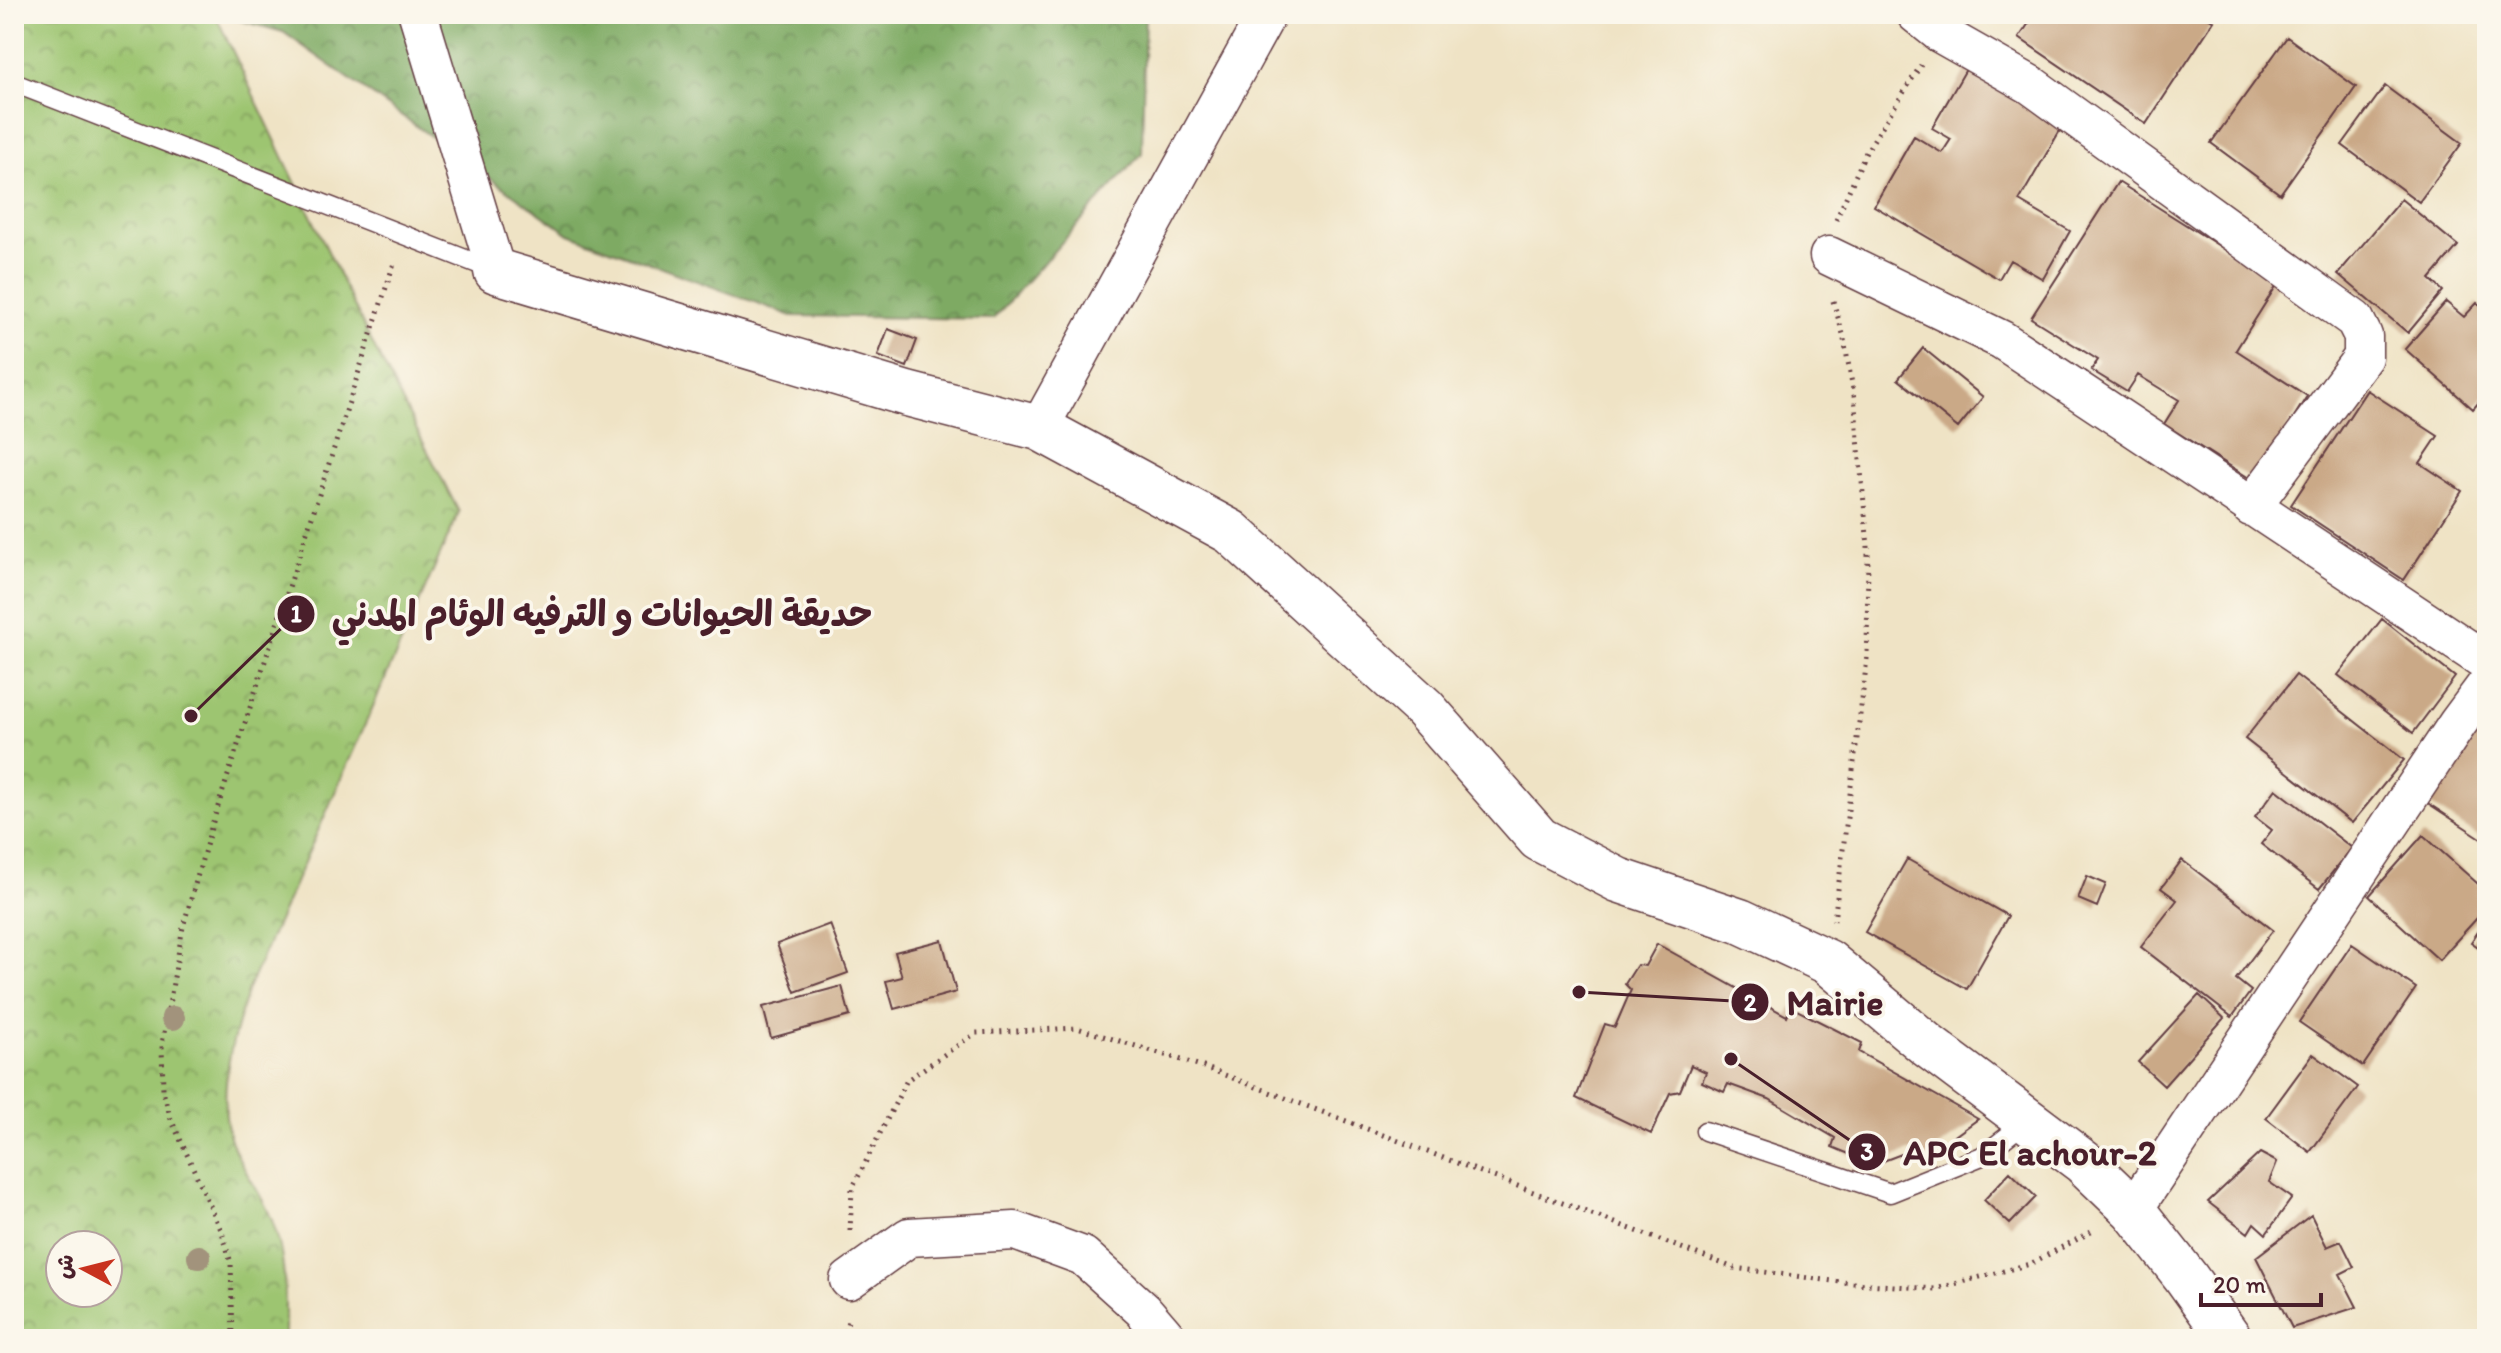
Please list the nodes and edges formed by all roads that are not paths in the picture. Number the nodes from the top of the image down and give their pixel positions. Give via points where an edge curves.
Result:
1 (418, 14) edge
2 (1267, 14) edge
3 (1928, 24) edge
4 (14, 83) edge
5 (1829, 256) road end
6 (496, 271) junction
7 (1039, 428) junction
8 (2251, 507) junction
9 (2487, 662) edge
10 (2487, 684) edge
11 (2027, 1121) junction
12 (1705, 1131) dead end
13 (2133, 1210) junction
14 (849, 1280) road end
15 (1168, 1339) edge
16 (2230, 1339) edge

1 - 6 street
2 - 7 street
3 - 8 street via 2031,85 2355,320 2363,336 2363,357
4 - 6 lane
5 - 8 street via 2002,340
6 - 7 street via 907,394
7 - 11 street via 1231,532 1424,708 1539,839 1618,880 1740,921 1828,962
8 - 9 street
10 - 13 street
11 - 12 lane via 1982,1156 1890,1193
11 - 13 street via 2083,1162
13 - 16 street
14 - 15 street via 909,1237 1015,1231 1083,1256

